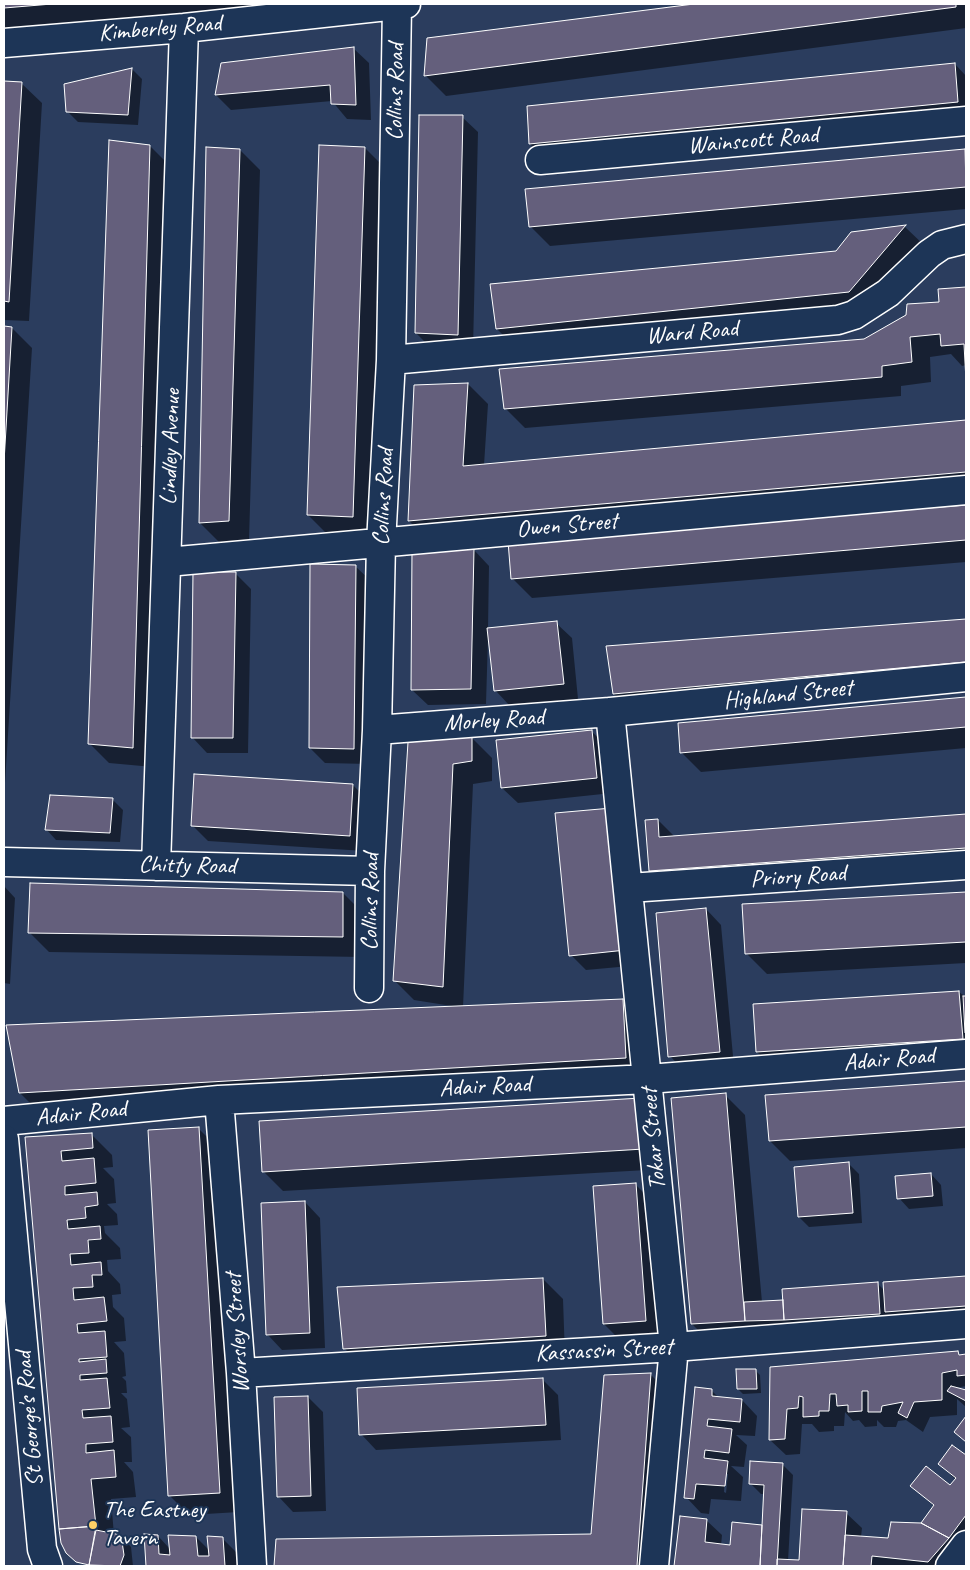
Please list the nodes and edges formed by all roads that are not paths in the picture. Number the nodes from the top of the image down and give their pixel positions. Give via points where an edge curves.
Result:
1 (402, 5) edge
2 (184, 28) junction
3 (4, 44) edge
4 (966, 121) edge
5 (540, 160) dead end
6 (966, 240) edge
7 (391, 360) junction
8 (966, 490) edge
9 (381, 543) junction
10 (167, 562) junction
11 (966, 677) edge
12 (610, 712) junction
13 (377, 730) junction
14 (4, 862) edge
15 (966, 865) edge
16 (156, 866) junction
17 (370, 871) junction
18 (629, 888) junction
19 (369, 988) dead end
20 (966, 1054) edge
21 (648, 1079) junction
22 (220, 1100) junction
23 (4, 1121) edge
24 (4, 1139) edge
25 (966, 1324) edge
26 (674, 1347) junction
27 (242, 1373) junction
28 (966, 1545) edge
29 (45, 1558) edge
30 (252, 1566) edge
31 (654, 1566) edge
32 (950, 1566) edge

1 - 2 street, Kimberley Road
1 - 7 street, Collins Road
2 - 3 street, Kimberley Road
2 - 10 street, Lindley Avenue
4 - 5 street, Wainscott Road
6 - 7 street, Ward Road via 942,245 888,293 854,315 838,320
7 - 9 street, Collins Road
8 - 9 street, Owen Street
9 - 10 street, Owen Street
9 - 13 street, Collins Road
10 - 16 street, Lindley Avenue
11 - 12 street, Highland Street
12 - 13 street, Morley Road
12 - 18 street, Tokar Street
13 - 17 street, Collins Road
14 - 16 street, Chitty Road
15 - 18 street, Priory Road
16 - 17 street, Chitty Road
17 - 19 street, Collins Road
18 - 21 street, Tokar Street
20 - 21 street, Adair Road
21 - 22 street, Adair Road
21 - 26 street, Tokar Street
22 - 23 street, Adair Road
22 - 27 street, Worsley Street
24 - 29 street, St George's Road
25 - 26 street, Kassassin Street
26 - 27 street, Kassassin Street
26 - 31 street, Tokar Street
27 - 30 street, Worsley Street
28 - 32 street

